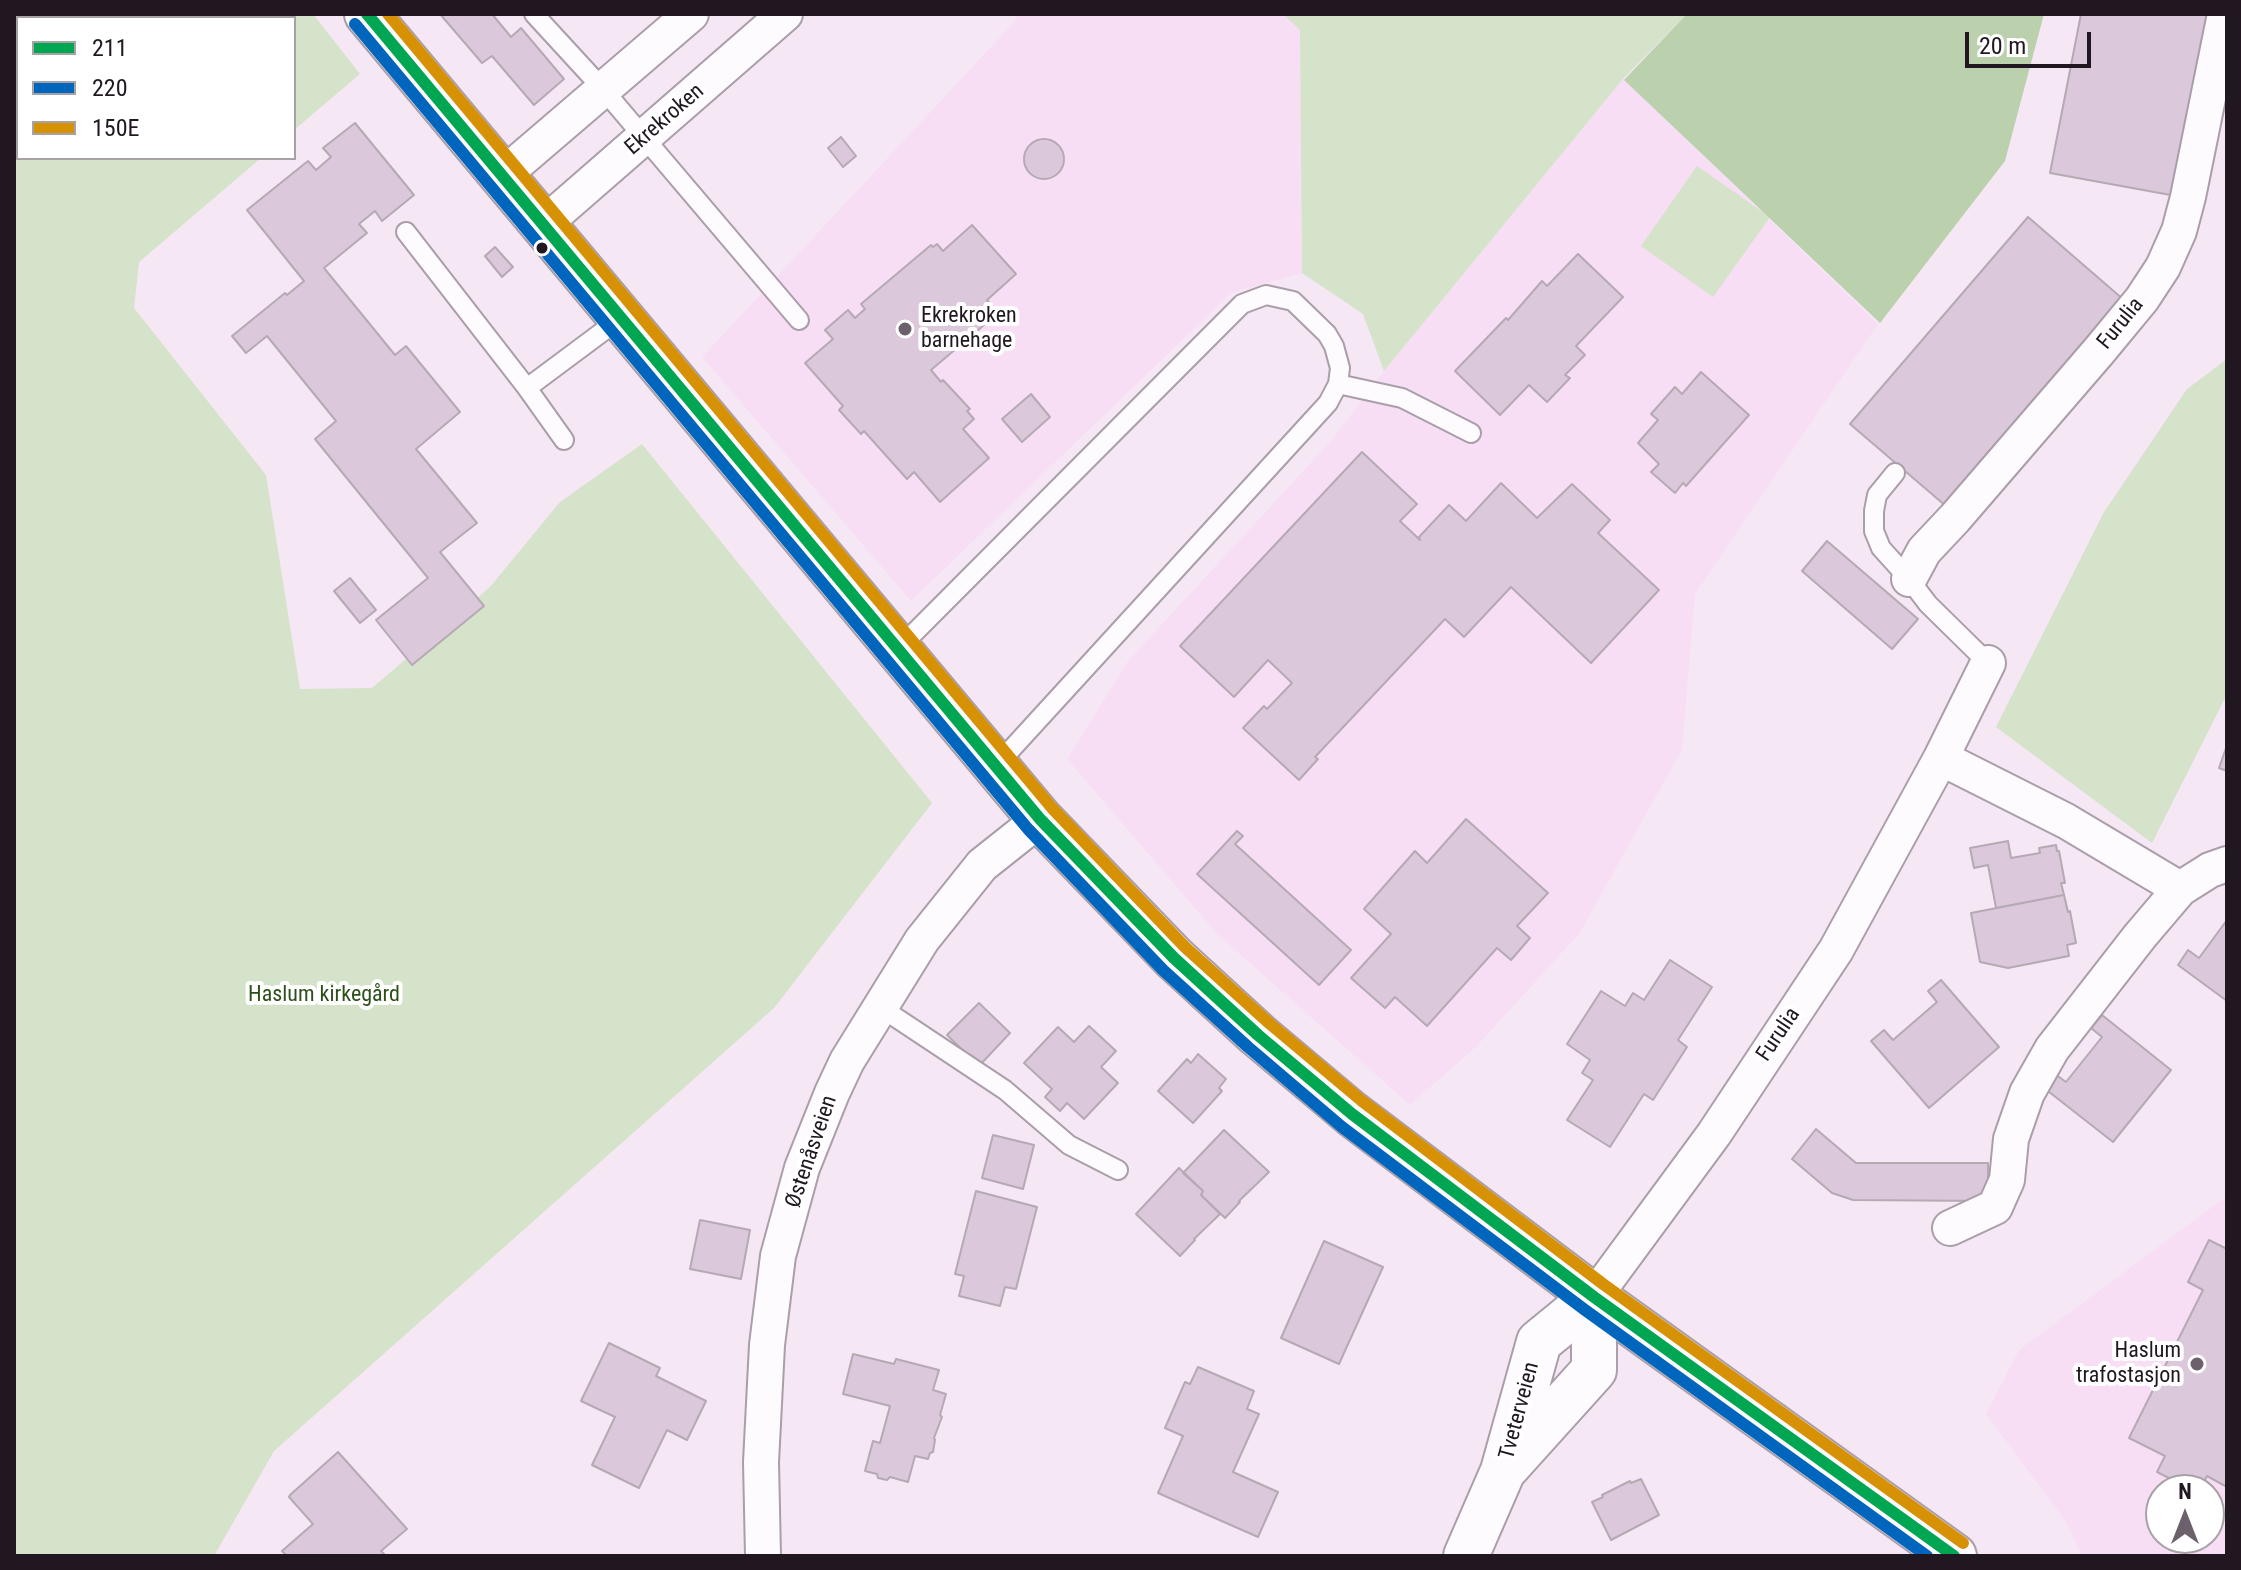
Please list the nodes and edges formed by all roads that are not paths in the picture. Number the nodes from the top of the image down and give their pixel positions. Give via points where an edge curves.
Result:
1 (367, 14) edge
2 (534, 14) edge
3 (691, 14) edge
4 (785, 14) edge
5 (2225, 14) edge
6 (602, 88) junction
7 (644, 139) junction
8 (502, 176) junction
9 (544, 224) junction
10 (406, 232) dead end
11 (621, 318) junction
12 (799, 320) dead end
13 (1338, 384) junction
14 (527, 388) junction
15 (1471, 433) dead end
16 (564, 440) dead end
17 (1895, 473) dead end
18 (1909, 579) junction
19 (898, 649) junction
20 (1988, 663) joint
21 (1941, 758) junction
22 (996, 766) junction
23 (1040, 819) junction
24 (2227, 864) edge
25 (2180, 889) junction
26 (880, 1007) junction
27 (1118, 1170) dead end
28 (1950, 1228) dead end
29 (1594, 1297) junction
30 (763, 1556) edge
31 (1466, 1556) edge
32 (1954, 1556) edge

1 - 8 main road
2 - 6 lane
3 - 6 street
4 - 7 street, Ekrekroken
5 - 18 street, Furulia via 2188,197 2163,267 2099,351 1924,551
6 - 7 lane
6 - 8 street
7 - 9 street, Ekrekroken
7 - 12 lane
8 - 9 main road
9 - 11 main road
10 - 14 lane
11 - 14 lane
11 - 19 main road
13 - 15 lane via 1402,398
13 - 19 lane via 1334,346 1293,301 1266,295 1242,304
13 - 22 lane via 1328,403
14 - 16 lane
17 - 18 lane, Furulia via 1877,495 1874,531 1881,548
18 - 20 lane, Furulia
19 - 22 main road
20 - 21 street, Furulia
21 - 25 street via 2066,821
21 - 29 street, Furulia via 1836,950 1714,1134
22 - 23 main road
23 - 26 street, Østenåsveien via 982,865 922,940
23 - 29 main road via 1174,958 1258,1035 1352,1114
24 - 25 street
25 - 28 street via 2052,1049 2027,1093 2011,1139 2007,1180 1995,1207
26 - 27 lane via 1005,1090 1069,1145
26 - 30 street, Østenåsveien via 832,1093 802,1168 778,1256 761,1462
29 - 31 main road, Tveterveien via 1539,1342 1503,1471
29 - 32 main road

